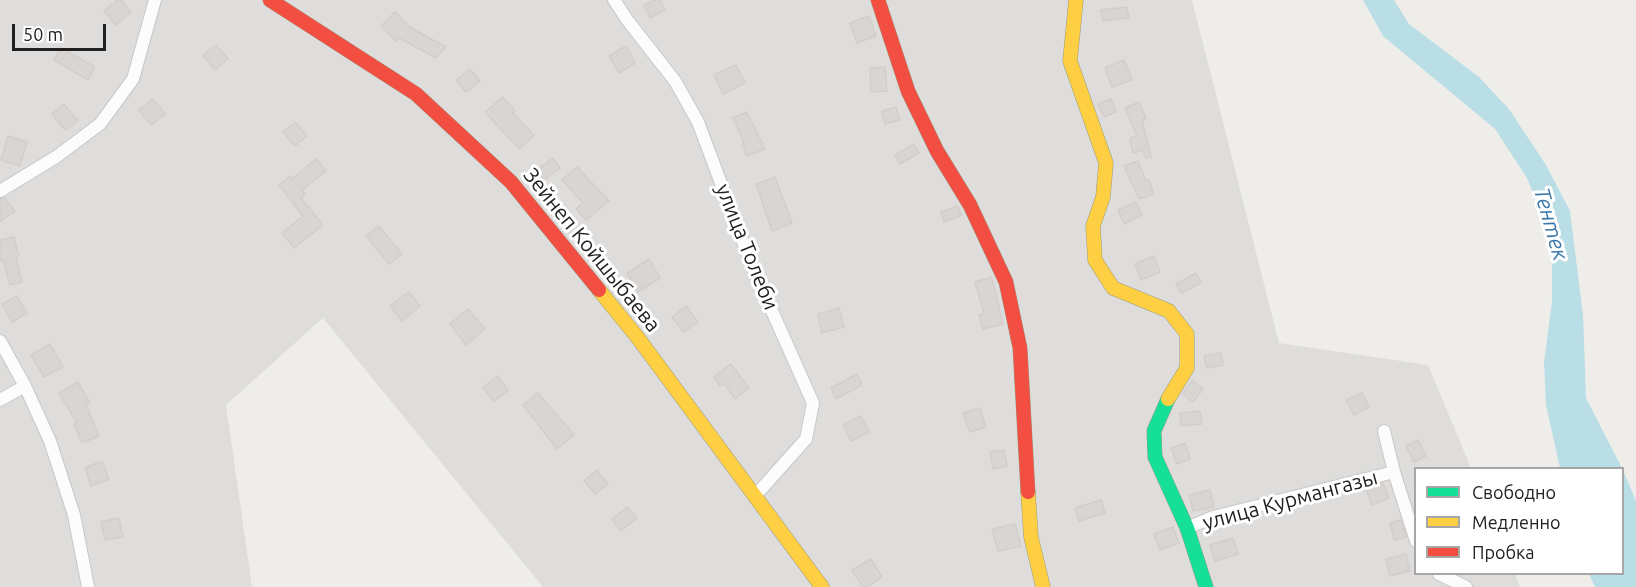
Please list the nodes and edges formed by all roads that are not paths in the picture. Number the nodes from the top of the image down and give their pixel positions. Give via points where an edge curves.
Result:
1 (155, 0) edge
2 (270, 0) edge
3 (614, 0) edge
4 (878, 0) edge
5 (1076, 0) edge
6 (0, 191) edge
7 (0, 341) edge
8 (25, 386) junction
9 (0, 400) edge
10 (1384, 431) dead end
11 (1394, 472) junction
12 (755, 496) junction
13 (1187, 528) junction
14 (1414, 535) edge
15 (1443, 575) edge
16 (88, 587) edge
17 (822, 587) edge
18 (1043, 587) edge
19 (1206, 587) edge
20 (1466, 587) edge

1 - 6 street via 133,79 100,124
2 - 12 street, Зейнеп Койшыбаева via 416,94 511,182 638,338
3 - 12 street, улица Толеби via 675,81 698,122 752,266 813,403 806,439
4 - 18 street via 908,91 937,151 970,205 1006,282 1020,348 1031,537
5 - 13 street via 1070,61 1106,163 1103,197 1093,226 1095,260 1113,288 1169,311 1187,334 1187,368 1164,405 1154,431 1155,457
7 - 8 street
8 - 9 street
8 - 16 street via 50,441 74,515
10 - 11 street, улица Курмангазы
11 - 13 street, улица Курмангазы via 1213,517
11 - 14 street, улица Курмангазы
12 - 17 street, Зейнеп Койшыбаева
13 - 19 street
15 - 20 street

